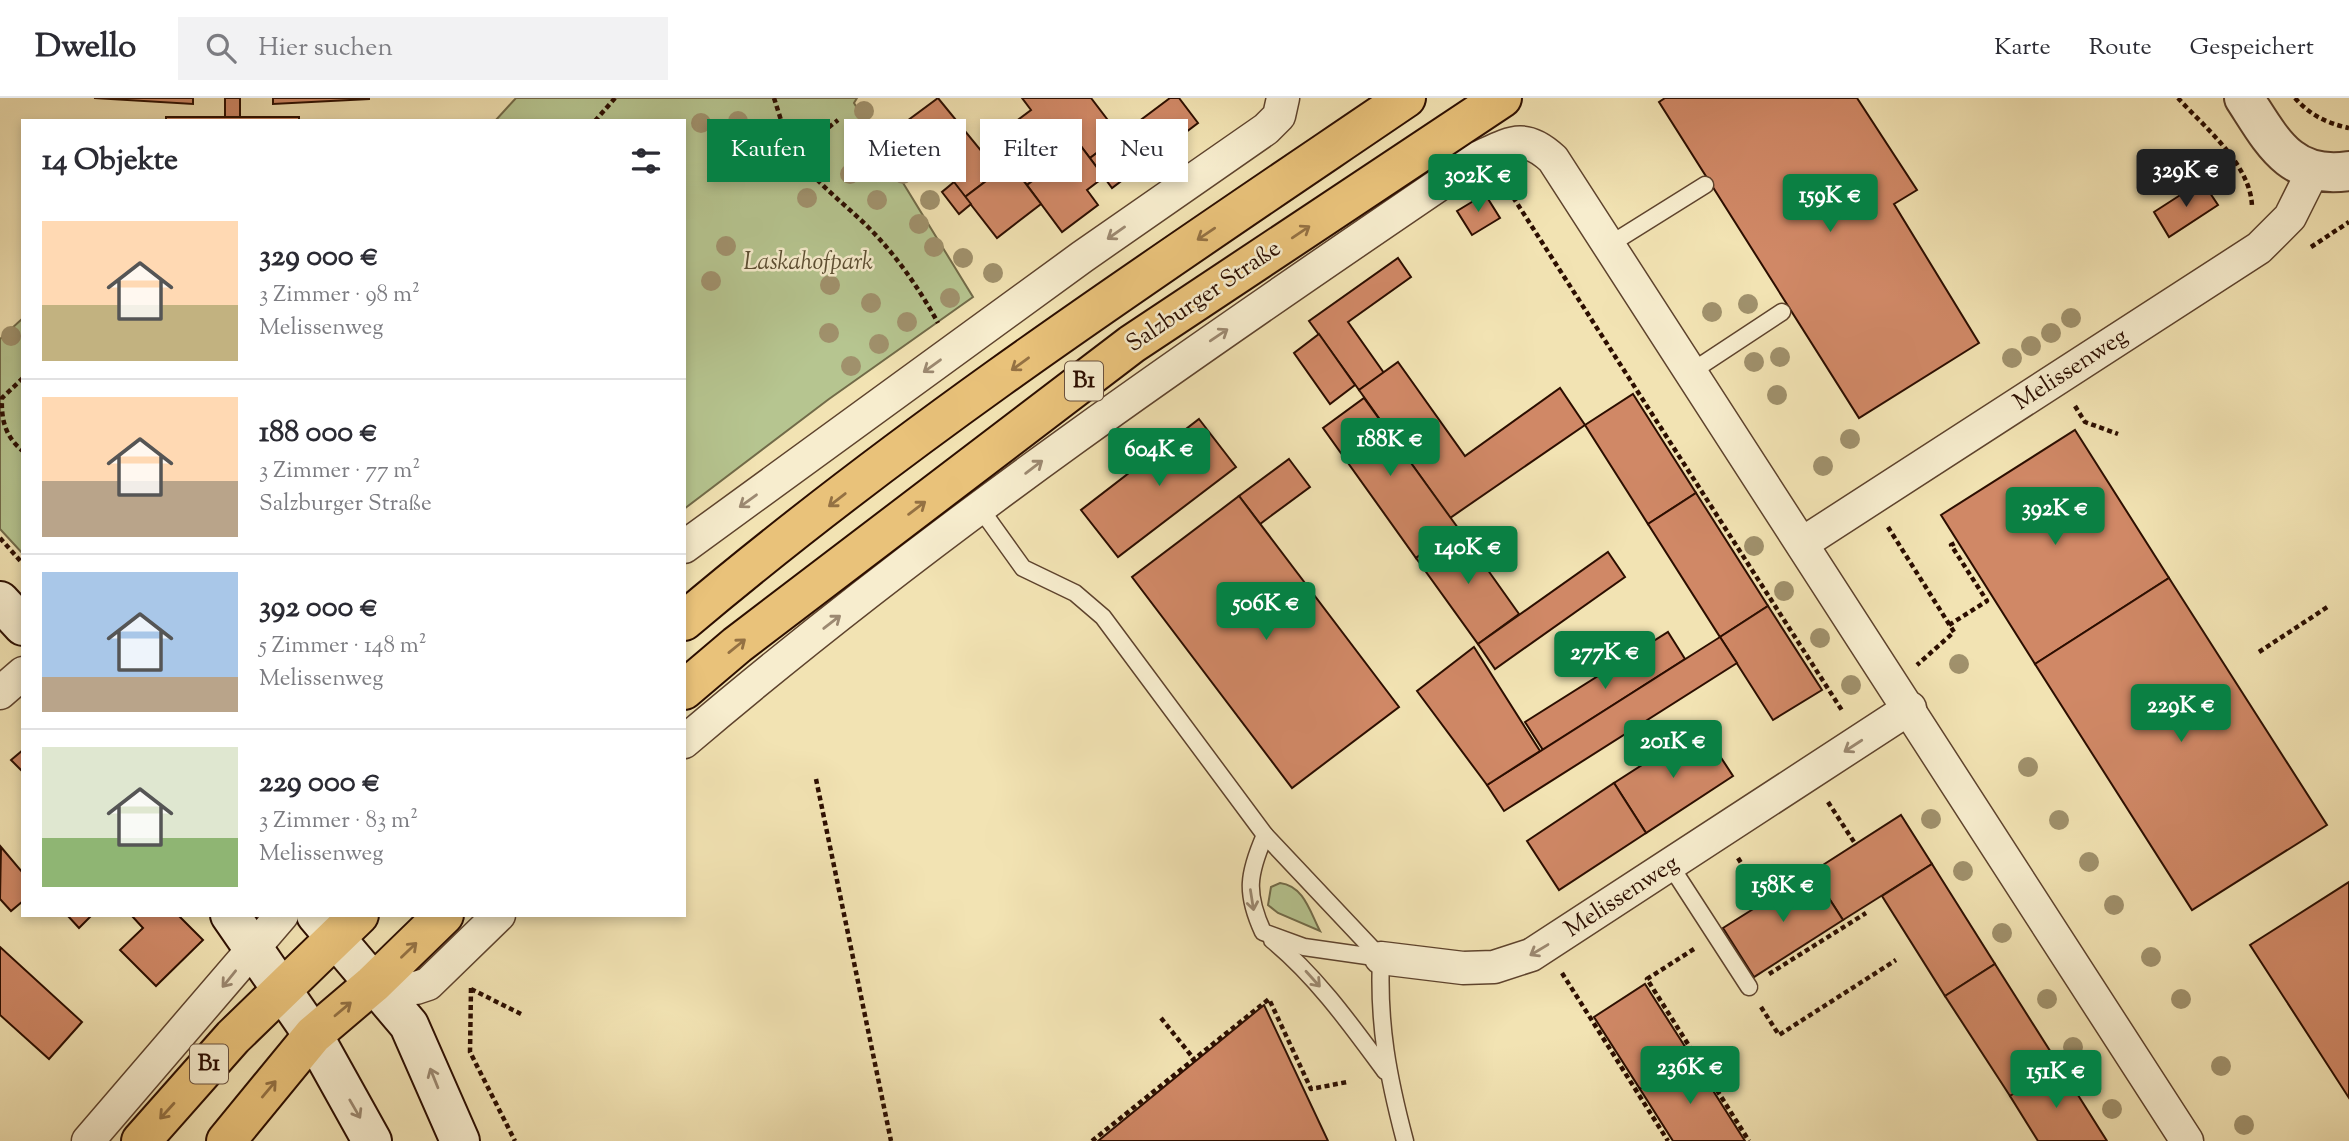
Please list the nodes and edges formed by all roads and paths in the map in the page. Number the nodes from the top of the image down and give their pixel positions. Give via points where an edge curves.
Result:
1 (615, 98) edge
2 (774, 98) edge
3 (1406, 98) edge
4 (1502, 98) edge
5 (2178, 98) edge
6 (2244, 98) edge
7 (2295, 98) edge
8 (1283, 100) edge
9 (597, 119) edge
10 (781, 119) edge
11 (838, 120) dead end
12 (830, 126) edge
13 (2349, 128) edge
14 (1497, 171) dead end
15 (2331, 171) edge
16 (819, 182) edge
17 (1705, 185) dead end
18 (2250, 218) dead end
19 (2349, 222) edge
20 (1609, 245) junction
21 (2310, 247) dead end
22 (1782, 312) dead end
23 (942, 329) dead end
24 (1691, 372) junction
25 (21, 380) edge
26 (2070, 400) dead end
27 (1, 412) edge
28 (2118, 434) dead end
29 (21, 449) edge
30 (980, 509) junction
31 (1883, 519) dead end
32 (0, 538) edge
33 (1957, 542) dead end
34 (1803, 543) junction
35 (686, 546) edge
36 (21, 562) edge
37 (0, 601) edge
38 (2329, 606) dead end
39 (686, 619) edge
40 (21, 624) edge
41 (1949, 625) junction
42 (2259, 652) dead end
43 (21, 675) edge
44 (1893, 681) junction
45 (686, 688) edge
46 (0, 693) edge
47 (1910, 708) junction
48 (1843, 713) junction
49 (686, 740) edge
50 (1861, 740) junction
51 (816, 779) dead end
52 (1826, 798) dead end
53 (1265, 835) junction
54 (1856, 845) dead end
55 (1736, 855) dead end
56 (1670, 865) junction
57 (1765, 901) dead end
58 (1866, 913) dead end
59 (231, 917) edge
60 (280, 917) edge
61 (442, 917) edge
62 (497, 917) edge
63 (337, 922) edge
64 (1264, 932) junction
65 (1716, 936) junction
66 (254, 948) junction
67 (1381, 958) junction
68 (1896, 960) dead end
69 (1559, 967) dead end
70 (467, 981) dead end
71 (373, 984) junction
72 (1749, 987) junction
73 (280, 989) junction
74 (471, 989) junction
75 (521, 1014) dead end
76 (1161, 1018) dead end
77 (313, 1035) junction
78 (1194, 1059) junction
79 (1387, 1073) junction
80 (1347, 1082) dead end
81 (88, 1141) edge
82 (141, 1141) edge
83 (226, 1141) edge
84 (372, 1141) edge
85 (460, 1141) edge
86 (515, 1141) edge
87 (891, 1141) edge
88 (1092, 1141) edge
89 (1405, 1141) edge
90 (1668, 1141) edge
91 (1749, 1141) edge
92 (2187, 1141) edge

1 - 9 path
2 - 10 path
3 -> 39 main road, Salzburger Straße / B1 via 928,430
45 -> 4 main road, Salzburger Straße / B1 via 1132,344
5 - 18 path via 2234,160 2249,190
6 - 15 main road via 2274,144 2295,164
7 - 13 path via 2308,112
8 -> 35 street via 1279,116 1266,129
11 - 12 path
14 - 48 path
15 - 34 street, Melissenweg via 2259,248
16 - 23 path via 897,260
17 - 20 lane
19 - 21 path
20 - 24 street
30 -> 20 street via 1196,350 1480,157 1507,144 1526,141 1553,159
22 - 24 lane
24 - 34 street
25 - 27 path via 2,398
26 - 28 path via 2085,422
27 - 29 path via 6,430
49 -> 30 street via 755,681
30 - 53 lane via 1023,568 1075,593 1103,617
31 - 41 path
32 - 36 path
33 - 41 path via 1951,545 1987,601
34 - 44 street
37 - 40 main road
38 - 42 path
41 - 44 path via 1954,632
43 - 46 street
44 - 47 street
44 - 48 path
47 - 50 street, Melissenweg
47 - 92 street
48 - 50 path
50 -> 56 street, Melissenweg
51 - 87 path
52 - 54 path
53 -> 64 lane via 1250,869 1253,911
53 - 67 lane
55 - 57 path
56 - 65 lane
56 -> 67 street, Melissenweg via 1531,955 1494,967
58 - 72 path
59 - 66 main road
60 - 66 street
71 -> 61 main road, B1
62 - 71 street via 428,984 416,988
63 - 71 main road
63 - 73 main road, B1
64 - 67 lane via 1304,947
64 -> 79 lane via 1324,992
65 - 72 lane
65 - 91 path via 1647,979
66 - 73 main road
66 -> 81 street
67 - 79 lane via 1379,1006
68 - 72 path via 1779,1035
69 - 90 path
70 - 74 path
77 -> 71 main road, B1
85 -> 71 main road via 409,1025
73 - 77 main road
73 -> 82 main road, B1
74 - 75 path
74 - 86 path via 470,1052
76 - 78 path
83 -> 77 main road, B1
77 -> 84 main road
78 - 80 path via 1269,999 1311,1089
78 - 88 path
79 - 89 lane

